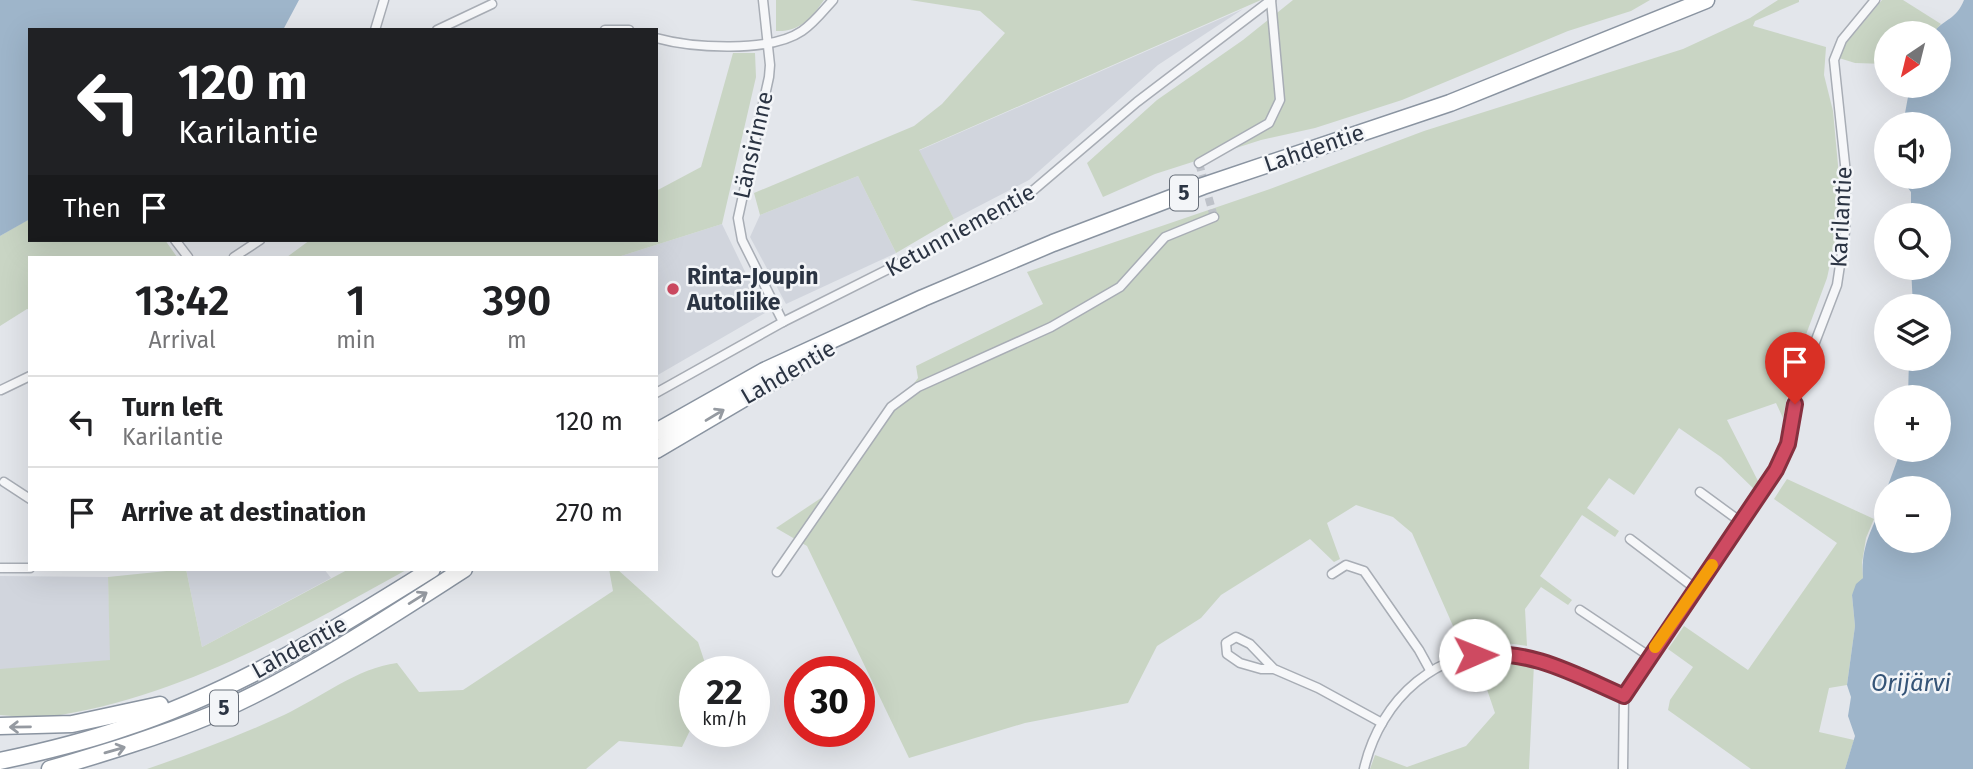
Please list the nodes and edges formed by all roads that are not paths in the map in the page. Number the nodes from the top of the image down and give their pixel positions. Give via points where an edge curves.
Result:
1 (384, 0) edge
2 (763, 0) edge
3 (833, 0) edge
4 (1271, 0) edge
5 (1706, 0) edge
6 (1875, 0) edge
7 (492, 4) dead end
8 (376, 28) edge
9 (441, 28) edge
10 (658, 38) edge
11 (768, 42) junction
12 (1199, 163) dead end
13 (1214, 217) dead end
14 (177, 242) edge
15 (257, 242) edge
16 (187, 256) edge
17 (236, 256) edge
18 (923, 298) junction
19 (783, 323) junction
20 (28, 377) edge
21 (1, 390) edge
22 (658, 392) edge
23 (658, 431) edge
24 (658, 449) edge
25 (4, 482) dead end
26 (1700, 492) dead end
27 (28, 498) edge
28 (1741, 522) junction
29 (1630, 539) dead end
30 (0, 568) edge
31 (28, 568) edge
32 (429, 571) edge
33 (461, 571) edge
34 (777, 572) dead end
35 (1332, 574) dead end
36 (1696, 589) junction
37 (1580, 610) dead end
38 (1649, 656) junction
39 (1274, 669) junction
40 (1430, 670) junction
41 (207, 695) junction
42 (1624, 696) junction
43 (1381, 723) junction
44 (0, 726) edge
45 (0, 761) edge
46 (50, 769) edge
47 (1364, 769) edge
48 (1623, 769) edge

1 - 8 street
2 - 11 street, Länsirinne
3 - 11 street via 802,32
4 - 12 street via 1280,100 1269,123
4 - 19 street, Ketunniementie via 1137,102 1016,205
5 - 18 highway, Lahdentie / 5 via 1450,103 1203,186
6 - 28 street, Karilantie via 1842,40 1834,60 1846,174 1845,232 1836,285 1799,384 1788,444
7 - 9 street
10 - 11 street via 715,48
11 - 19 street, Länsirinne via 769,77 738,218 742,240
13 - 34 street via 1165,237 1120,287 1052,327 918,387 891,407
14 - 16 street
15 - 17 street
18 - 23 highway, Lahdentie / 5 via 764,371
24 -> 18 highway, Lahdentie / 5
19 - 22 street, Ketunniementie
20 - 21 street
25 - 27 street
26 - 28 street
28 - 36 street, Karilantie
29 - 36 street
30 - 31 street
32 - 41 highway, Lahdentie / 5 via 277,661
46 -> 33 highway, Lahdentie / 5 via 135,745 212,714 284,678
35 - 40 street via 1346,565 1364,571
36 - 38 street, Karilantie
37 - 38 street
38 - 42 street, Karilantie
39 - 39 street via 1240,663 1227,654 1226,643 1236,637 1250,644
39 - 43 street
40 - 42 street via 1460,657 1516,655
40 - 43 street via 1408,688
41 -> 44 highway via 96,721
41 - 45 highway, Lahdentie / 5 via 125,728
42 - 48 street
43 - 47 street

